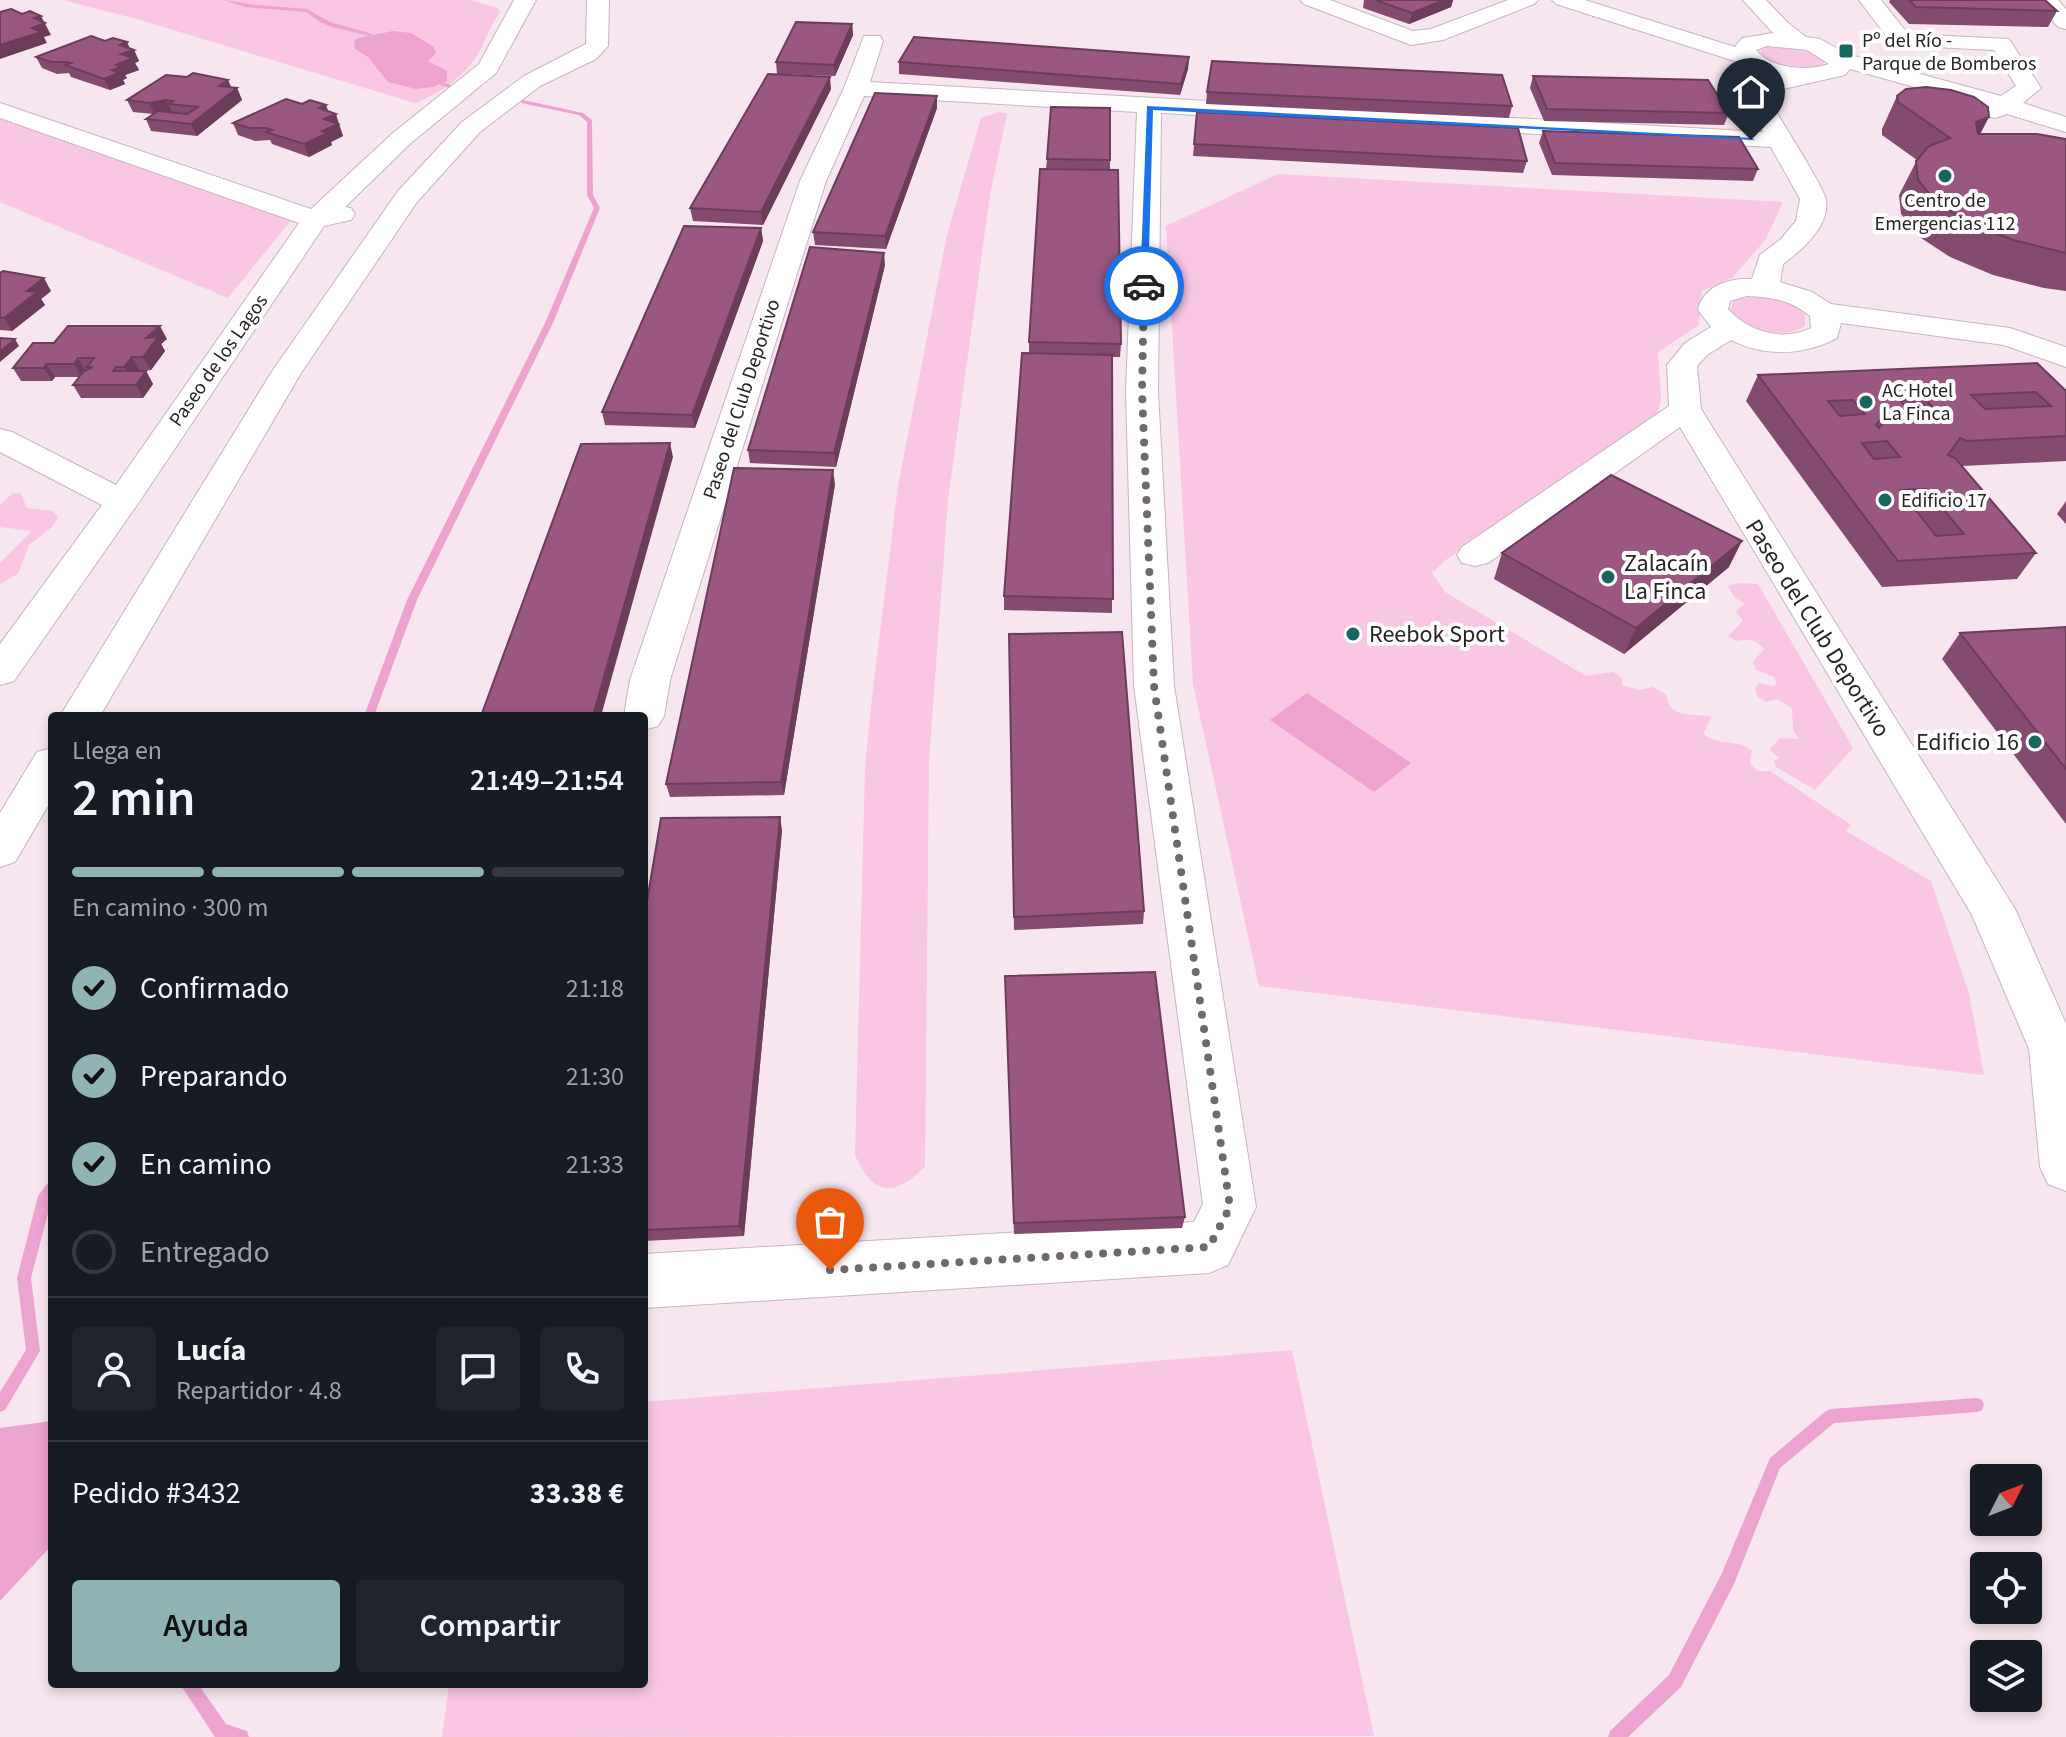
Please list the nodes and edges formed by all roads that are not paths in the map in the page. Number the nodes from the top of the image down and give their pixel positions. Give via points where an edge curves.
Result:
1 (525, 0) edge
2 (598, 0) edge
3 (1311, 0) edge
4 (1527, 0) edge
5 (1563, 0) edge
6 (1870, 0) edge
7 (2046, 0) edge
8 (1760, 6) edge
9 (2066, 22) edge
10 (872, 41) dead end
11 (1798, 41) junction
12 (1755, 59) junction
13 (1824, 69) junction
14 (856, 88) junction
15 (1149, 107) junction
16 (2002, 108) junction
17 (0, 110) edge
18 (2066, 125) edge
19 (2066, 136) edge
20 (1764, 139) junction
21 (407, 197) junction
22 (315, 220) junction
23 (1765, 287) junction
24 (1824, 322) junction
25 (1730, 328) junction
26 (2066, 358) edge
27 (2066, 384) edge
28 (1685, 409) junction
29 (0, 439) edge
30 (122, 502) junction
31 (1475, 555) dead end
32 (0, 672) edge
33 (82, 712) edge
34 (645, 712) edge
35 (48, 770) edge
36 (0, 850) edge
37 (2066, 1167) edge
38 (648, 1281) edge

1 - 22 street, Paseo de los Lagos via 488,68 402,138
2 - 21 street via 597,46 532,81 471,127
3 - 4 street via 1411,38 1435,35
5 - 12 street
6 - 16 street via 1901,40 2000,35 2029,88
7 - 9 street
8 - 11 street
8 - 12 street via 1767,28
10 - 14 street, Paseo del Club Deportivo
11 - 12 street
11 - 13 street via 1824,48
12 - 13 street
12 - 20 street
13 - 16 street
14 - 15 street
14 - 34 street, Paseo del Club Deportivo via 813,181 650,680
15 - 20 street
15 - 38 street via 1142,391 1154,686 1230,1207 1209,1247
16 - 18 street
16 - 19 street
17 - 22 street
20 - 23 street via 1813,199 1809,222 1770,261
21 - 22 street
21 - 33 street via 286,373
22 - 30 street, Paseo de los Lagos
23 - 24 street via 1798,296
23 - 25 street via 1731,289 1713,301 1713,310
24 - 25 street via 1803,343 1766,341
24 - 26 street via 2010,337
24 - 27 street via 2002,357
25 - 28 street, Paseo del Club Deportivo via 1696,349 1682,365
28 - 31 street
28 - 37 street, Paseo del Club Deportivo via 1992,909 2053,1049
29 - 30 street
30 - 32 street, Paseo de los Lagos
35 - 36 street

